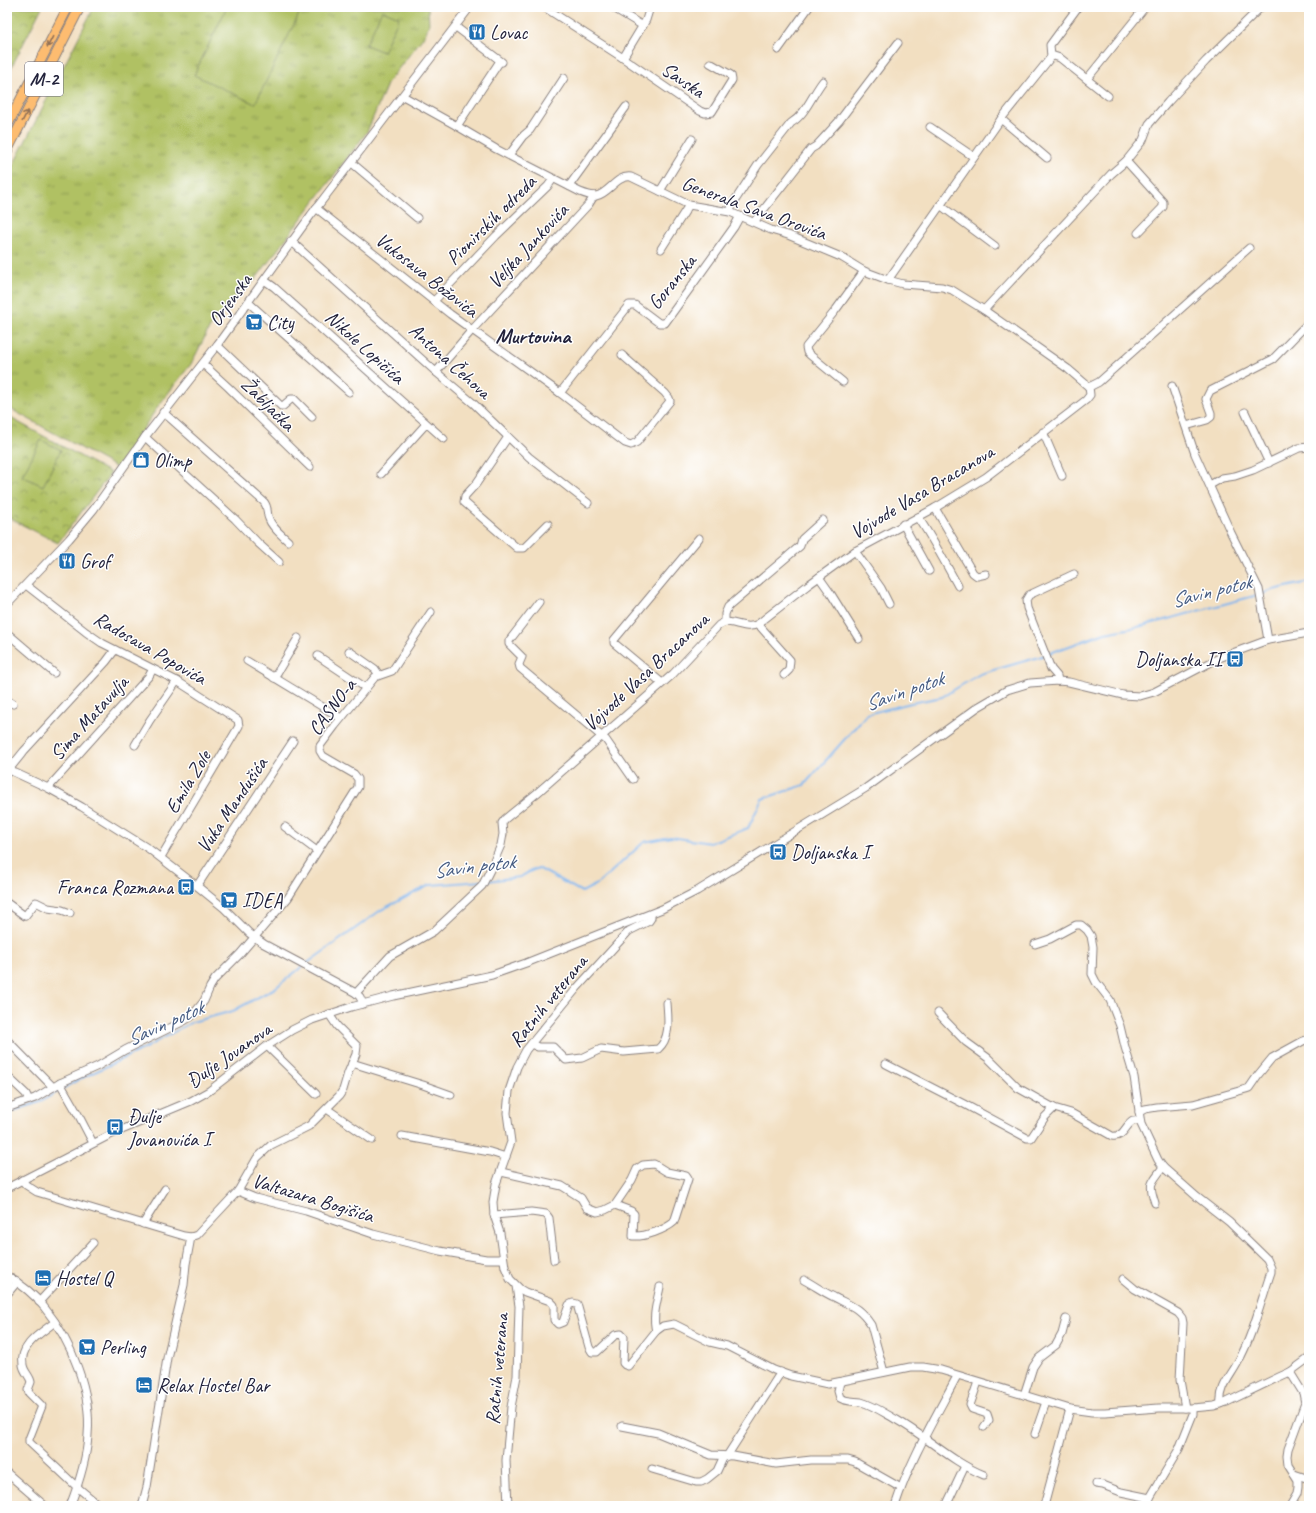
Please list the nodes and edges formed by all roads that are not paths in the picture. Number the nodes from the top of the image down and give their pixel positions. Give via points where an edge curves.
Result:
1 (68, 7) edge
2 (80, 7) edge
3 (470, 7) edge
4 (544, 7) edge
5 (612, 7) edge
6 (650, 7) edge
7 (809, 7) edge
8 (1078, 7) edge
9 (1145, 7) edge
10 (1261, 7) edge
11 (643, 26) junction
12 (456, 27) junction
13 (898, 43) dead end
14 (778, 50) dead end
15 (1050, 57) junction
16 (623, 58) junction
17 (710, 63) dead end
18 (564, 78) dead end
19 (1087, 79) junction
20 (823, 81) dead end
21 (403, 96) junction
22 (1108, 96) dead end
23 (626, 107) dead end
24 (1000, 119) junction
25 (7, 126) edge
26 (458, 126) junction
27 (930, 127) dead end
28 (692, 139) dead end
29 (7, 151) edge
30 (510, 155) junction
31 (974, 157) junction
32 (1047, 158) dead end
33 (1126, 161) junction
34 (352, 163) junction
35 (553, 179) junction
36 (569, 186) junction
37 (660, 191) junction
38 (594, 196) junction
39 (689, 205) junction
40 (940, 205) junction
41 (316, 208) junction
42 (730, 212) junction
43 (740, 216) junction
44 (417, 218) dead end
45 (754, 222) junction
46 (1138, 233) dead end
47 (291, 241) junction
48 (995, 246) dead end
49 (1249, 248) dead end
50 (661, 249) dead end
51 (864, 271) junction
52 (264, 280) junction
53 (888, 280) junction
54 (434, 301) junction
55 (248, 302) junction
56 (984, 310) junction
57 (1309, 322) edge
58 (472, 330) junction
59 (217, 344) junction
60 (622, 355) dead end
61 (203, 364) junction
62 (436, 372) junction
63 (843, 382) dead end
64 (1172, 386) dead end
65 (1090, 387) junction
66 (349, 392) dead end
67 (560, 393) junction
68 (163, 412) junction
69 (1245, 412) dead end
70 (312, 417) dead end
71 (426, 424) junction
72 (1186, 426) junction
73 (1043, 432) junction
74 (144, 436) junction
75 (508, 437) junction
76 (444, 439) dead end
77 (1309, 447) edge
78 (1269, 463) junction
79 (310, 467) dead end
80 (381, 474) dead end
81 (1062, 476) dead end
82 (1210, 485) junction
83 (588, 503) dead end
84 (935, 508) junction
85 (918, 517) junction
86 (823, 520) dead end
87 (548, 524) dead end
88 (903, 524) junction
89 (699, 538) dead end
90 (288, 541) dead end
91 (855, 551) junction
92 (279, 562) dead end
93 (929, 571) dead end
94 (986, 574) dead end
95 (1074, 574) dead end
96 (819, 578) junction
97 (26, 584) junction
98 (958, 586) dead end
99 (539, 602) dead end
100 (7, 604) edge
101 (889, 604) dead end
102 (431, 612) dead end
103 (725, 622) junction
104 (758, 624) junction
105 (7, 633) edge
106 (1309, 633) edge
107 (298, 638) dead end
108 (858, 639) dead end
109 (1268, 640) junction
110 (115, 650) junction
111 (349, 651) dead end
112 (318, 656) dead end
113 (247, 661) dead end
114 (153, 669) junction
115 (54, 673) dead end
116 (379, 675) junction
117 (784, 676) dead end
118 (274, 678) junction
119 (177, 681) junction
120 (1058, 681) junction
121 (662, 683) junction
122 (366, 688) junction
123 (341, 718) junction
124 (239, 723) joint
125 (602, 736) junction
126 (293, 741) dead end
127 (135, 745) dead end
128 (7, 770) edge
129 (633, 779) dead end
130 (48, 788) junction
131 (285, 827) dead end
132 (317, 852) junction
133 (161, 857) junction
134 (197, 886) junction
135 (7, 903) edge
136 (70, 913) dead end
137 (650, 914) junction
138 (255, 937) junction
139 (1035, 944) dead end
140 (356, 994) junction
141 (667, 1003) dead end
142 (363, 1004) junction
143 (938, 1013) dead end
144 (329, 1014) junction
145 (1309, 1039) edge
146 (7, 1040) edge
147 (530, 1044) junction
148 (267, 1046) junction
149 (352, 1063) junction
150 (886, 1064) dead end
151 (7, 1076) edge
152 (53, 1087) junction
153 (63, 1087) junction
154 (316, 1094) dead end
155 (451, 1094) dead end
156 (29, 1100) junction
157 (7, 1108) edge
158 (1054, 1108) junction
159 (327, 1109) junction
160 (1139, 1112) junction
161 (1140, 1120) junction
162 (402, 1136) dead end
163 (372, 1140) dead end
164 (93, 1143) junction
165 (506, 1156) junction
166 (1164, 1168) junction
167 (501, 1172) junction
168 (22, 1180) junction
169 (7, 1188) edge
170 (165, 1188) dead end
171 (238, 1191) junction
172 (1155, 1203) dead end
173 (615, 1205) junction
174 (494, 1215) junction
175 (143, 1224) junction
176 (191, 1237) junction
177 (93, 1243) dead end
178 (503, 1259) junction
179 (554, 1260) dead end
180 (7, 1276) edge
181 (1123, 1279) dead end
182 (804, 1280) dead end
183 (17, 1282) junction
184 (516, 1286) junction
185 (660, 1287) dead end
186 (7, 1294) edge
187 (40, 1302) junction
188 (1066, 1319) dead end
189 (55, 1322) junction
190 (656, 1331) junction
191 (1309, 1358) edge
192 (781, 1372) junction
193 (884, 1372) junction
194 (1290, 1372) junction
195 (957, 1376) junction
196 (840, 1382) junction
197 (978, 1382) junction
198 (1024, 1395) junction
199 (1046, 1402) junction
200 (1221, 1404) junction
201 (1185, 1408) junction
202 (1193, 1408) junction
203 (1070, 1409) junction
204 (622, 1426) dead end
205 (984, 1427) dead end
206 (1035, 1434) dead end
207 (924, 1437) junction
208 (727, 1456) junction
209 (965, 1466) junction
210 (652, 1469) dead end
211 (7, 1473) edge
212 (1294, 1474) junction
213 (984, 1475) dead end
214 (1309, 1479) edge
215 (1096, 1484) dead end
216 (77, 1487) junction
217 (901, 1488) junction
218 (1150, 1498) junction
219 (45, 1506) edge
220 (70, 1506) edge
221 (100, 1506) edge
222 (142, 1506) edge
223 (508, 1506) edge
224 (895, 1506) edge
225 (946, 1506) edge
226 (1044, 1506) edge
227 (1145, 1506) edge
228 (1290, 1506) edge

1 -> 25 main road, M-2
29 -> 2 main road, M-2
3 - 12 street, Orjenska
4 - 16 street, Savska
5 - 11 street
6 - 11 street
7 - 14 street
8 - 15 street via 1050,45
9 - 19 street
10 - 33 street via 1206,61 1149,124 1143,140
11 - 16 street
12 - 21 street, Orjenska
12 - 26 street via 501,62
13 - 45 street via 839,121 811,149
15 - 19 street via 1057,56
15 - 24 street
16 - 17 street, Savska via 705,113 712,112 732,80 730,75
18 - 30 street via 530,130
19 - 22 street
20 - 42 street via 806,109 791,123 758,165
21 - 26 street
21 - 34 street, Orjenska
23 - 36 street
24 - 31 street
24 - 32 street
26 - 30 street
27 - 31 street
28 - 37 street
30 - 35 street
31 - 40 street
33 - 46 street via 1163,202 1163,207
33 - 56 street
34 - 41 street, Orjenska
34 - 44 street
35 - 36 street
35 - 54 street, Pionirskih odreda
36 - 38 street
37 - 38 street, Generala Sava Orovića via 628,176
37 - 39 street, Generala Sava Orovića
38 - 58 street, Veljka Jankovića
39 - 42 street, Generala Sava Orovića
39 - 50 street
40 - 48 street
40 - 53 street
41 - 47 street, Orjenska
41 - 54 street, Vukosava Božovića
42 - 43 street, Generala Sava Orovića
43 - 45 street, Generala Sava Orovića
43 - 67 street, Goranska via 665,323 659,323 635,305 629,305
45 - 51 street, Generala Sava Orovića via 841,257
47 - 52 street, Orjenska
47 - 62 street, Antona Čehova
49 - 65 street via 1099,382
51 - 53 street, Generala Sava Orovića
51 - 63 street via 806,347 810,355
52 - 55 street, Orjenska
52 - 71 street, Nikole Lopičića
53 - 56 street, Generala Sava Orovića via 946,288
54 - 58 street, Vukosava Božovića
55 - 59 street, Orjenska
55 - 66 street
56 - 65 street, Generala Sava Orovića
57 - 72 street via 1273,360 1210,391 1206,399 1211,417
58 - 62 street, Veljka Jankovića
58 - 67 street, Vukosava Božovića
59 - 61 street, Orjenska
59 - 70 street via 281,406 294,399
60 - 67 street, Vukosava Božovića via 665,393 670,401 636,443 625,443
61 - 68 street, Orjenska
61 - 79 street, Žabljačka
62 - 75 street, Antona Čehova
64 - 72 street
65 - 73 street, Vojvode Vasa Bracanova via 1090,395 1086,400
68 - 74 street, Orjenska
68 - 90 street via 267,505 268,519
69 - 78 street
71 - 76 street, Nikole Lopičića
71 - 80 street
72 - 82 street via 1195,454
73 - 81 street
73 - 84 street, Vojvode Vasa Bracanova via 986,477
74 - 92 street via 235,518
74 - 97 street, Orjenska via 91,513
75 - 83 street, Antona Čehova
75 - 87 street via 464,498 464,502 518,549 524,548
77 - 78 street via 1299,448
78 - 82 street via 1236,476 1222,478
82 - 109 street via 1260,589
84 - 85 street, Vojvode Vasa Bracanova
84 - 94 street via 973,573 977,576
85 - 88 street, Vojvode Vasa Bracanova
85 - 98 street via 932,537
86 - 103 street via 802,539 800,546 728,607
88 - 91 street, Vojvode Vasa Bracanova
88 - 93 street
89 - 121 street via 614,640 614,643
91 - 96 street, Vojvode Vasa Bracanova
91 - 101 street
95 - 120 street via 1029,595 1026,600 1051,669
96 - 104 street, Vojvode Vasa Bracanova
96 - 108 street via 832,594
97 - 100 street, Orjenska
97 - 110 street, Radosava Popovića via 93,637
99 - 125 street via 509,641 522,656 520,668
102 - 116 street, CASNO-a via 395,667 388,673
103 - 104 street, Vojvode Vasa Bracanova via 750,627
103 - 121 street, Vojvode Vasa Bracanova via 719,625
104 - 117 street via 790,660 789,670
105 - 115 street
106 - 109 street
107 - 118 street
109 - 120 street via 1219,658 1154,692 1140,696 1123,695
110 - 114 street, Radosava Popovića
110 - 128 street
111 - 116 street via 375,669
112 - 122 street
113 - 118 street
114 - 119 street, Radosava Popovića
114 - 130 street, Sima Matavulja
116 - 122 street, CASNO-a
118 - 123 street
119 - 124 street, Radosava Popovića via 236,718
119 - 127 street
120 - 137 street via 1030,683 999,694 866,788 697,890
121 - 125 street, Vojvode Vasa Bracanova
122 - 123 street, CASNO-a
123 - 132 street, CASNO-a via 321,744 320,751 323,756 354,774 359,783
124 - 133 street, Emila Zole
125 - 129 street
125 - 140 street, Vojvode Vasa Bracanova via 505,819 502,823 501,845 484,883 434,931 390,956
126 - 134 street, Vuka Mandušića
128 - 130 street
130 - 133 street
131 - 132 street
132 - 138 street, CASNO-a via 288,898
133 - 134 street
134 - 138 street
135 - 136 street via 25,916 36,902 48,908
137 - 142 street, Đulje Jovanova via 492,975 415,990
137 - 147 street, Ratnih veterana via 649,921 629,931
138 - 140 street
138 - 153 street, CASNO-a via 215,979 204,1001 192,1016
139 - 160 street via 1076,925 1083,926 1091,936 1092,974 1110,1000 1120,1026 1134,1077
140 - 142 street
141 - 147 street via 666,1036 658,1049 624,1052 601,1049 582,1058 566,1060 553,1047
142 - 144 street, Đulje Jovanova
143 - 158 street via 966,1042 988,1058 1018,1088
144 - 148 street, Đulje Jovanova via 292,1030
144 - 149 street via 357,1046
145 - 160 street via 1272,1058 1249,1088 1193,1104 1157,1107
146 - 152 street
147 - 165 street, Ratnih veterana via 520,1058 509,1091 507,1113 511,1142
148 - 154 street
148 - 164 street, Đulje Jovanova via 201,1096
149 - 155 street
149 - 159 street via 343,1090
150 - 158 street via 1027,1138 1031,1138 1045,1116
151 - 156 street
152 - 153 street, CASNO-a
152 - 156 street, CASNO-a
153 - 164 street
156 - 157 street, CASNO-a
158 - 161 street via 1071,1113 1116,1137 1132,1122
159 - 163 street
159 - 171 street via 309,1126 271,1146 257,1158
160 - 161 street
161 - 166 street
162 - 165 street
164 - 168 street, Đulje Jovanova
165 - 167 street, Ratnih veterana
166 - 172 street via 1151,1184
166 - 200 street via 1229,1222 1267,1259 1271,1268 1242,1353 1222,1388
167 - 173 street via 562,1186 581,1198 593,1212
167 - 174 street, Ratnih veterana via 493,1202
168 - 169 street, Đulje Jovanova
168 - 175 street via 36,1192
170 - 175 street
171 - 176 street, Valtazara Bogišića via 201,1232
171 - 178 street, Valtazara Bogišića via 373,1234 433,1249 486,1259
173 - 173 street via 637,1169 643,1165 654,1164 667,1172 686,1176 688,1179 674,1222 648,1235 633,1236 634,1214
174 - 178 street, Ratnih veterana via 500,1233
174 - 179 street via 531,1212 546,1214 549,1218
175 - 176 street
176 - 222 street
177 - 187 street
178 - 184 street, Ratnih veterana via 510,1279
180 - 183 street
181 - 201 street via 1134,1289 1178,1313 1182,1318 1180,1380
182 - 193 street via 850,1304 867,1319
183 - 186 street
183 - 187 street
184 - 190 street via 550,1301 554,1305 554,1320 558,1324 564,1322 569,1305 573,1302 577,1304 589,1347 594,1353 616,1334 622,1334 623,1363 626,1366 630,1365
184 - 223 street, Ratnih veterana via 519,1306 517,1376 506,1460
185 - 190 street via 654,1323
187 - 189 street
188 - 198 street via 1056,1345 1039,1358 1033,1367
189 - 216 street via 80,1372 88,1408 88,1437 84,1465
189 - 216 street via 31,1342 23,1358 25,1371 31,1382 29,1393 42,1406 28,1439
190 - 192 street via 668,1325 678,1325 710,1342 727,1346
191 - 194 street
192 - 196 street via 822,1384
192 - 208 street
193 - 195 street via 916,1366 941,1370
193 - 196 street
194 - 200 street
194 - 212 street via 1305,1398 1288,1449 1288,1465
195 - 197 street
195 - 207 street
196 - 207 street via 840,1398 874,1408
197 - 198 street
197 - 205 street via 970,1405 987,1414 988,1420
198 - 199 street
199 - 203 street
199 - 206 street
200 - 202 street
201 - 202 street
201 - 203 street via 1092,1412
202 - 218 street via 1179,1449
203 - 226 street
204 - 208 street via 658,1433 712,1455
207 - 209 street
207 - 217 street
208 - 210 street via 723,1458 717,1471 701,1482
208 - 217 street via 776,1464 811,1460 848,1460
209 - 213 street
209 - 225 street
211 - 219 street
212 - 214 street
212 - 228 street via 1298,1487
215 - 218 street
216 - 220 street
216 - 221 street
217 - 224 street
218 - 227 street

